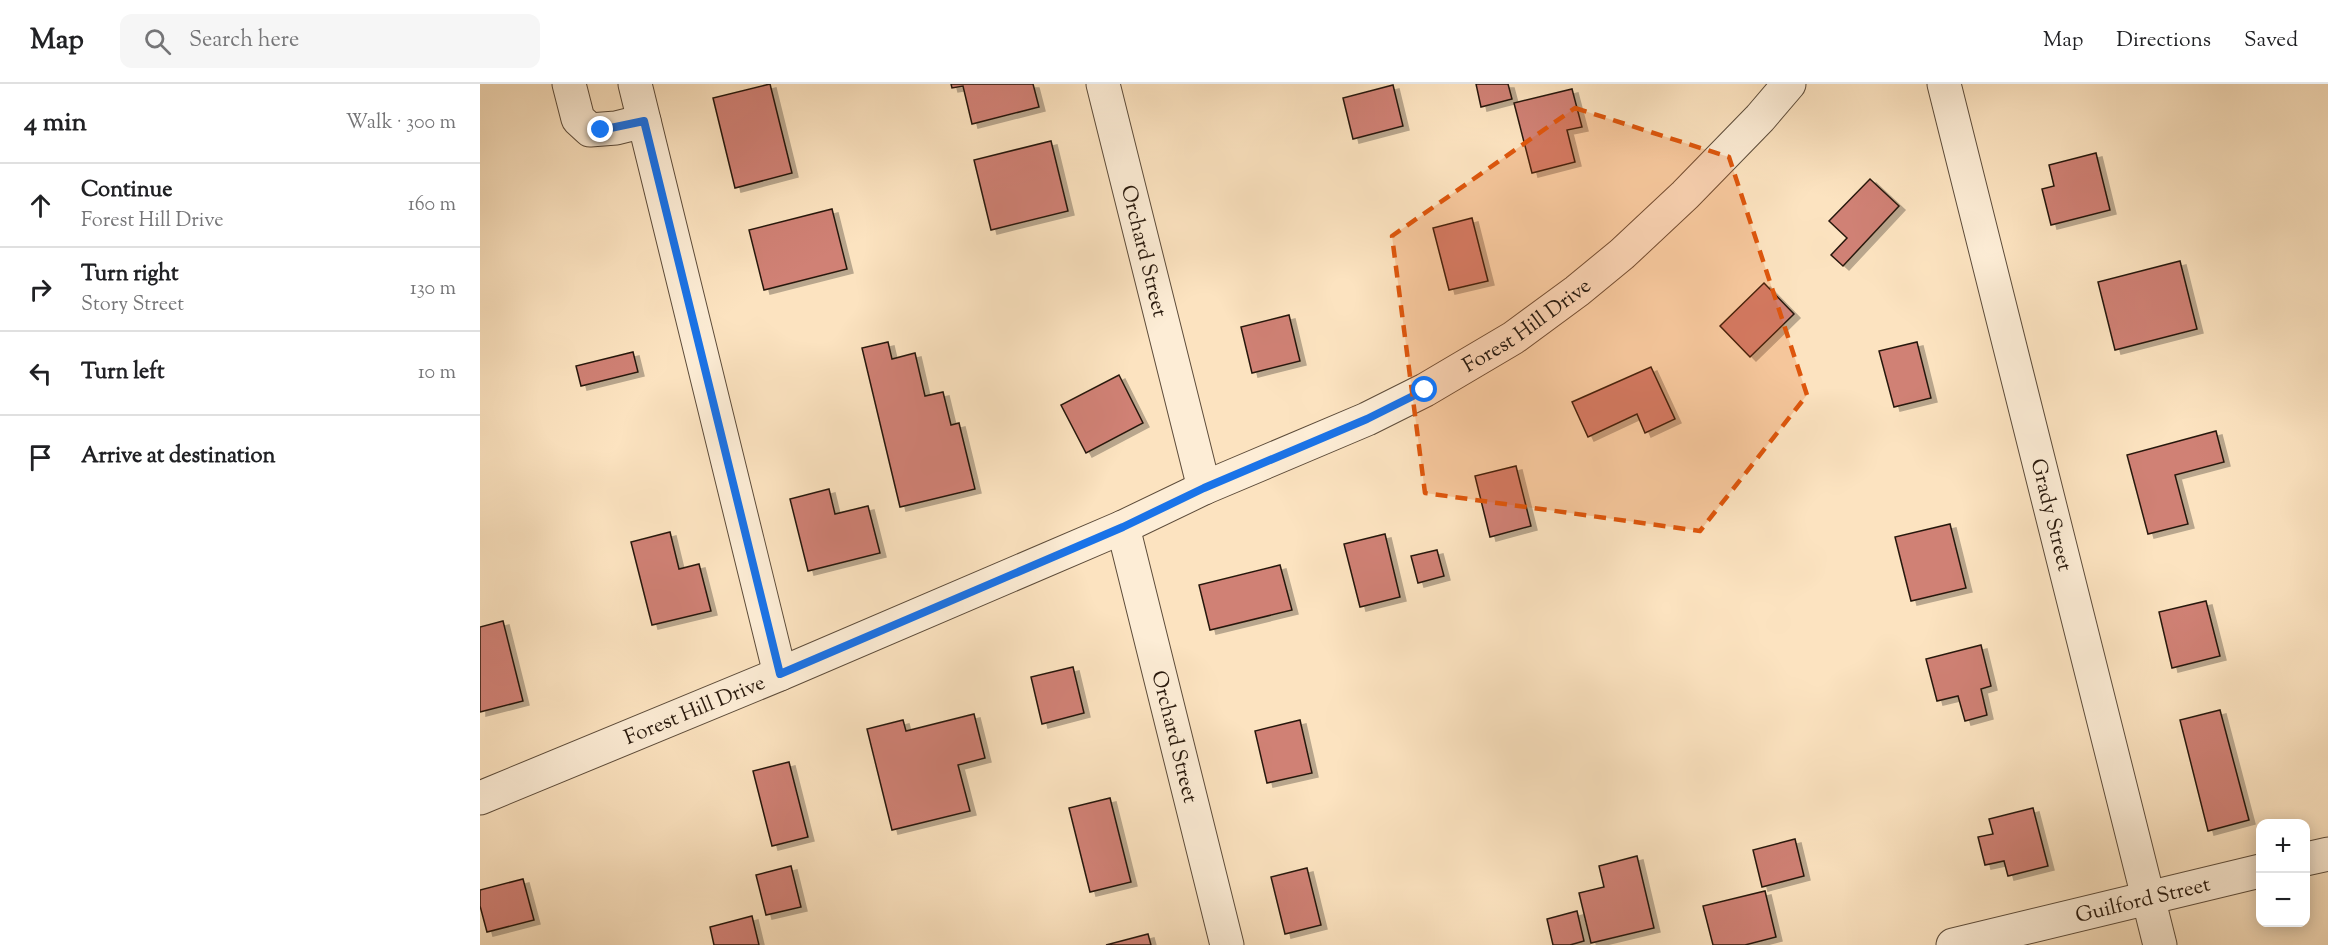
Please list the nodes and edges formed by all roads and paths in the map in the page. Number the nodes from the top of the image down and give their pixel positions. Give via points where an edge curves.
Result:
1 (569, 84) edge
2 (635, 84) edge
3 (1103, 84) edge
4 (1789, 84) edge
5 (1944, 84) edge
6 (644, 121) junction
7 (1204, 488) junction
8 (1123, 527) junction
9 (780, 674) junction
10 (480, 798) edge
11 (2328, 854) edge
12 (2310, 858) edge
13 (2256, 872) edge
14 (2147, 899) junction
15 (1227, 945) edge
16 (1953, 945) edge
17 (2160, 945) edge

1 - 6 street via 578,119 590,130
2 - 6 street
3 - 7 street, Orchard Street
4 - 7 street, Forest Hill Drive via 1685,195 1622,254 1513,338 1367,419
5 - 14 street, Grady Street
6 - 9 street
7 - 8 street, Forest Hill Drive
8 - 9 street, Forest Hill Drive
8 - 15 street, Orchard Street
9 - 10 street, Forest Hill Drive
11 - 12 street
13 - 14 street, Guilford Street
14 - 16 street, Guilford Street
14 - 17 street, Grady Street

